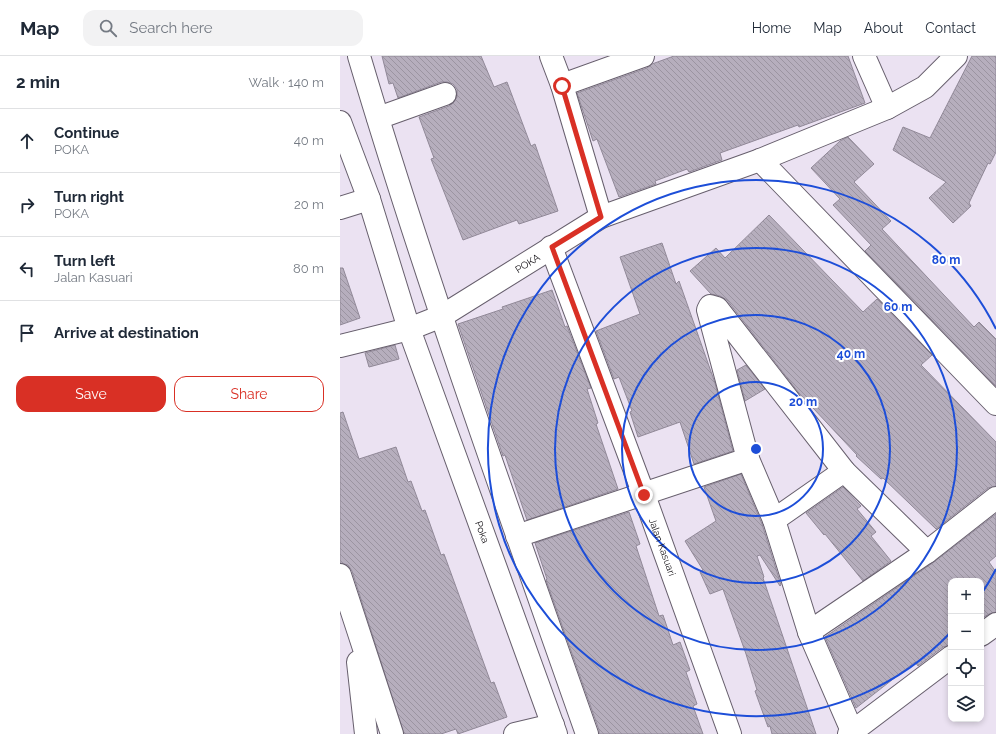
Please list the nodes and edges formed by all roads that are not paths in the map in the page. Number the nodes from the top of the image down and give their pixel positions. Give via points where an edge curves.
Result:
1 (360, 56) edge
2 (551, 56) edge
3 (643, 56) edge
4 (864, 56) edge
5 (956, 56) edge
6 (562, 86) junction
7 (446, 94) dead end
8 (887, 108) junction
9 (378, 118) junction
10 (340, 122) edge
11 (760, 160) junction
12 (369, 199) junction
13 (340, 208) edge
14 (601, 217) junction
15 (552, 247) junction
16 (442, 316) junction
17 (408, 329) junction
18 (340, 346) edge
19 (996, 404) edge
20 (748, 459) junction
21 (844, 471) junction
22 (644, 495) junction
23 (996, 498) edge
24 (774, 520) junction
25 (518, 536) junction
26 (927, 552) junction
27 (340, 576) edge
28 (354, 618) junction
29 (996, 624) edge
30 (809, 632) junction
31 (984, 633) edge
32 (948, 659) edge
33 (555, 729) edge
34 (850, 733) edge
35 (366, 734) edge
36 (392, 734) edge
37 (515, 734) edge
38 (587, 734) edge
39 (730, 734) edge

1 - 9 street
2 - 6 street
3 - 6 street
4 - 8 street
5 - 8 street, POKA via 925,87
6 - 14 street
7 - 9 street
8 - 11 street, POKA
9 - 16 street
10 - 12 street, Poka
11 - 14 street, POKA
11 - 19 street
12 - 13 street
12 - 17 street, Poka
14 - 15 street, POKA
15 - 16 street, POKA
15 - 22 street, Jalan Kasuari
16 - 17 street, POKA
16 - 25 street
17 - 18 street, POKA
17 - 33 street, Poka
20 - 21 street via 708,310 710,306 717,308
20 - 22 street
20 - 24 street
21 - 24 street
21 - 26 street
22 - 25 street
22 - 39 street, Jalan Kasuari
23 - 26 street
24 - 30 street
25 - 38 street
26 - 30 street
27 - 28 street
28 - 35 street
28 - 36 street
29 - 31 street
30 - 34 street
32 - 34 street
33 - 37 street

